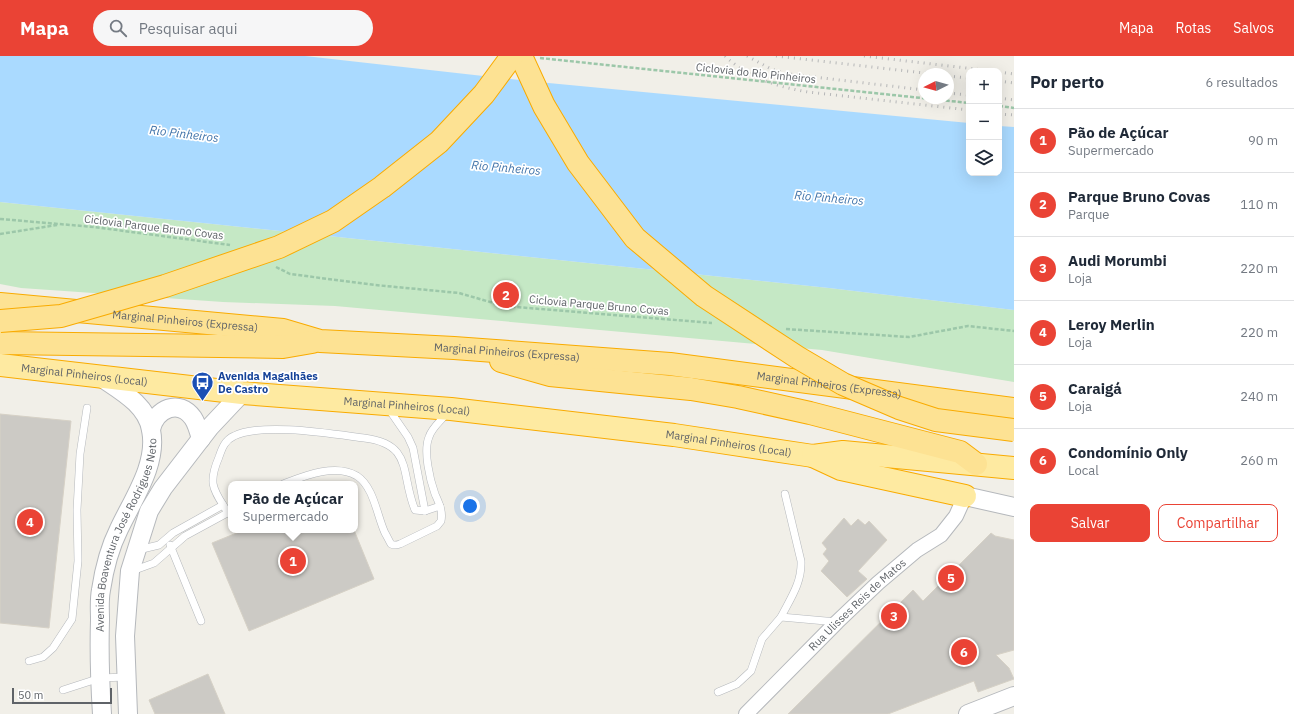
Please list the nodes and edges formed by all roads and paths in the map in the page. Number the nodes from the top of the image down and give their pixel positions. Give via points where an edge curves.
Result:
1 (512, 56) edge
2 (527, 57) edge
3 (966, 103) edge
4 (1002, 106) edge
5 (1014, 108) edge
6 (0, 219) edge
7 (61, 224) junction
8 (0, 234) edge
9 (234, 247) dead end
10 (269, 264) dead end
11 (0, 304) edge
12 (0, 321) edge
13 (716, 323) dead end
14 (778, 328) dead end
15 (1014, 332) edge
16 (320, 340) junction
17 (0, 343) edge
18 (454, 348) junction
19 (0, 365) edge
20 (102, 378) junction
21 (242, 393) junction
22 (386, 404) junction
23 (87, 408) dead end
24 (451, 409) junction
25 (1014, 409) edge
26 (151, 429) junction
27 (1014, 430) edge
28 (202, 439) junction
29 (813, 456) junction
30 (976, 464) junction
31 (1014, 468) edge
32 (291, 481) edge
33 (785, 494) dead end
34 (965, 496) junction
35 (223, 505) junction
36 (440, 506) junction
37 (1014, 507) edge
38 (228, 510) edge
39 (425, 511) junction
40 (228, 513) edge
41 (166, 539) junction
42 (171, 548) junction
43 (136, 551) junction
44 (130, 571) junction
45 (781, 617) junction
46 (201, 621) dead end
47 (837, 622) junction
48 (29, 661) dead end
49 (126, 677) junction
50 (100, 678) junction
51 (63, 690) dead end
52 (718, 692) dead end
53 (1014, 696) edge
54 (102, 714) edge
55 (128, 714) edge
56 (746, 714) edge
57 (968, 714) edge

1 - 12 highway, bridge via 484,94 439,142 382,187 333,221 279,247 165,286 61,316
2 - 3 path, Ciclovia do Rio Pinheiros
2 - 27 highway, bridge via 544,106 587,176 636,238 704,296 843,384 899,408 936,420
4 - 5 path
6 - 7 path, Ciclovia Parque Bruno Covas
7 - 8 path
7 - 9 path, Ciclovia Parque Bruno Covas via 227,244
10 - 13 path, Ciclovia Parque Bruno Covas via 290,274 459,293 504,306
11 - 16 highway, Marginal Pinheiros (Expressa) via 283,330
14 - 15 path via 909,337 968,326
16 - 17 highway via 283,347
16 - 18 highway, Marginal Pinheiros (Expressa)
18 - 25 highway, Marginal Pinheiros (Expressa) via 670,364
18 - 30 highway via 550,374 691,389 810,413 960,452
19 - 20 highway, Marginal Pinheiros (Local)
20 - 21 highway, Marginal Pinheiros (Local)
20 - 26 street, Avenida Boaventura José Rodrigues Neto via 127,395 139,407
21 - 22 highway, Marginal Pinheiros (Local)
21 - 28 street, Avenida Boaventura José Rodrigues Neto via 220,415
22 - 24 highway, Marginal Pinheiros (Local)
22 - 39 lane via 413,448
23 - 48 lane via 80,461 77,510 78,561 72,619 54,648 43,657
24 - 29 highway, Marginal Pinheiros (Local) via 674,435
24 - 36 lane via 428,438 429,474
26 - 28 street via 154,419 161,412 179,408 193,418
26 - 50 street, Avenida Boaventura José Rodrigues Neto via 150,457 142,481 118,530 101,591
28 - 43 street, Avenida Boaventura José Rodrigues Neto via 164,488 150,511
29 - 30 highway via 843,452
29 - 34 highway via 841,469
30 - 31 highway
32 - 36 lane via 306,475 332,471 357,477 365,484 390,543 395,545 437,526 442,515
33 - 45 lane via 801,561 801,571 800,581
34 - 37 street
34 - 47 street, Rua Ulisses Reis de Matos via 956,516 941,535 900,564
35 - 38 lane
35 - 39 lane via 216,496 212,482 213,472 225,442 241,433 276,430 378,439 388,444 396,449 400,456 415,510
35 - 41 lane
36 - 39 lane
40 - 42 lane via 185,536
41 - 42 lane
41 - 43 lane via 159,545
42 - 44 lane via 154,563
42 - 46 lane
43 - 44 street, Avenida Boaventura José Rodrigues Neto
44 - 49 street, Avenida Boaventura José Rodrigues Neto via 124,636
45 - 47 lane
45 - 52 lane via 762,639 751,671 737,684
47 - 56 street, Rua Ulisses Reis de Matos
49 - 50 lane
49 - 55 street, Avenida Boaventura José Rodrigues Neto
50 - 51 lane
50 - 54 street, Avenida Boaventura José Rodrigues Neto
53 - 57 street

